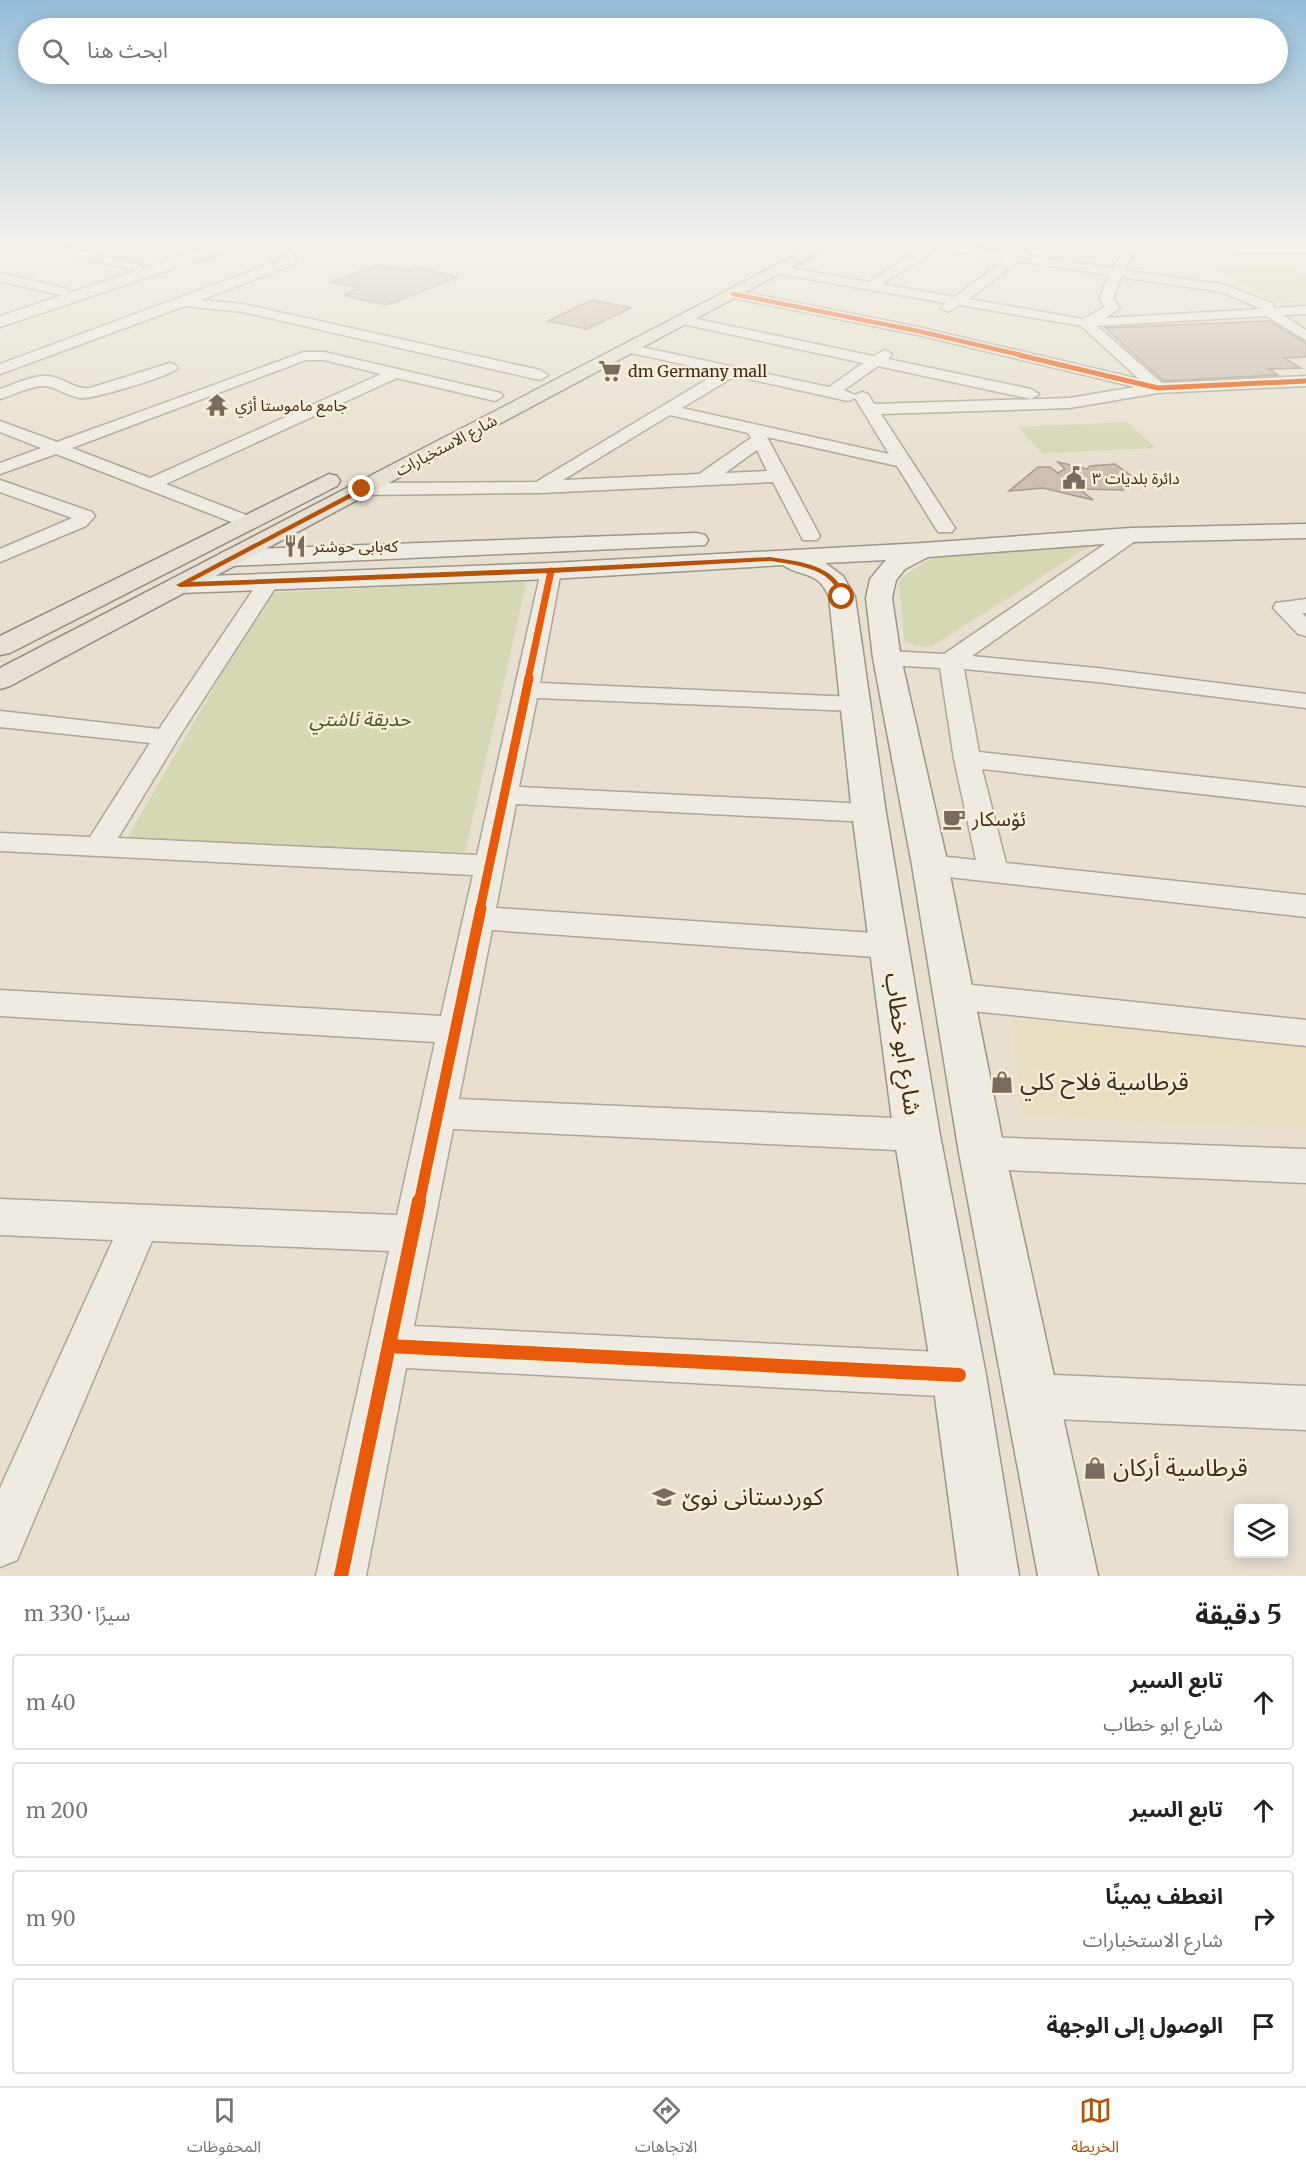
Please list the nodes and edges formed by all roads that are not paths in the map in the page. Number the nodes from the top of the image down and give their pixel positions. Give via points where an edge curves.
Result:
1 (143, 318) edge
2 (285, 318) edge
3 (654, 318) edge
4 (688, 318) edge
5 (851, 318) edge
6 (936, 318) edge
7 (1052, 318) edge
8 (1095, 318) edge
9 (1186, 318) edge
10 (1277, 318) edge
11 (683, 320) junction
12 (1085, 323) junction
13 (918, 331) junction
14 (1306, 336) edge
15 (627, 348) junction
16 (877, 360) junction
17 (170, 368) dead end
18 (0, 369) edge
19 (732, 371) junction
20 (397, 372) junction
21 (540, 375) junction
22 (850, 379) junction
23 (1306, 381) edge
24 (1158, 388) junction
25 (832, 392) junction
26 (0, 394) edge
27 (495, 396) junction
28 (1070, 403) junction
29 (866, 404) junction
30 (667, 410) junction
31 (464, 414) junction
32 (493, 420) junction
33 (0, 426) edge
34 (433, 429) dead end
35 (758, 435) junction
36 (60, 448) junction
37 (903, 462) junction
38 (0, 469) edge
39 (350, 471) dead end
40 (779, 477) junction
41 (704, 480) junction
42 (152, 484) junction
43 (0, 486) edge
44 (540, 487) junction
45 (362, 489) junction
46 (1306, 518) edge
47 (247, 522) junction
48 (1306, 531) edge
49 (1131, 535) junction
50 (810, 536) junction
51 (934, 539) junction
52 (0, 556) edge
53 (230, 558) junction
54 (770, 559) junction
55 (551, 570) junction
56 (268, 582) junction
57 (180, 585) junction
58 (861, 598) junction
59 (1306, 606) edge
60 (1306, 628) edge
61 (0, 647) edge
62 (887, 658) junction
63 (951, 660) junction
64 (0, 680) edge
65 (526, 690) junction
66 (1306, 701) edge
67 (854, 704) junction
68 (0, 719) edge
69 (166, 737) junction
70 (967, 759) junction
71 (504, 795) junction
72 (1306, 797) edge
73 (869, 813) junction
74 (0, 842) edge
75 (99, 847) junction
76 (930, 865) junction
77 (489, 866) junction
78 (993, 871) junction
79 (1306, 906) edge
80 (478, 918) junction
81 (889, 946) junction
82 (953, 996) junction
83 (0, 1003) edge
84 (455, 1030) junction
85 (1306, 1032) edge
86 (438, 1113) junction
87 (916, 1135) junction
88 (982, 1153) junction
89 (1306, 1166) edge
90 (0, 1217) edge
91 (141, 1221) junction
92 (412, 1234) junction
93 (389, 1346) junction
94 (959, 1375) junction
95 (1032, 1396) junction
96 (1306, 1408) edge
97 (0, 1543) edge
98 (341, 1576) edge
99 (989, 1576) edge
100 (1068, 1576) edge

1 - 18 street
2 - 21 street
3 - 21 main road, شارع الاستخبارات
4 - 11 main road, شارع الاستخبارات
5 - 13 street
6 - 13 street
7 - 12 street
8 - 12 street
9 - 12 street
10 - 14 street
11 - 15 main road, شارع الاستخبارات
11 - 16 street
12 - 24 street
13 - 16 street
13 - 24 street
15 - 19 street
15 - 32 main road, شارع الاستخبارات
16 - 22 street
16 - 28 street
17 - 26 street via 92,393 82,394 48,381
19 - 25 street
19 - 30 street
20 - 27 street
20 - 36 street via 324,356 304,356
20 - 42 street
21 - 27 main road, شارع الاستخبارات
22 - 25 street
22 - 29 street
23 - 24 street
24 - 28 street
25 - 29 street
27 - 31 main road, شارع الاستخبارات
28 - 29 street
29 - 37 street
30 - 35 street
30 - 44 street
31 - 32 main road
31 - 34 main road, شارع الاستخبارات
32 - 45 main road, شارع الاستخبارات
33 - 36 street
35 - 37 street
35 - 40 street
35 - 41 street
36 - 38 street
36 - 42 street
37 - 51 street
39 - 47 main road
40 - 41 street
40 - 50 street
41 - 44 street
42 - 47 street
43 - 52 street via 85,516
44 - 45 street
45 - 53 main road, شارع الاستخبارات
46 - 51 main road
47 - 61 main road
48 - 49 main road
49 - 51 main road
49 - 63 street
50 - 51 main road
50 - 53 main road
51 - 54 main road
51 - 58 main road, شارع ابو خطاب via 890,570
53 - 57 main road, شارع الاستخبارات
54 - 55 main road
54 - 58 main road, شارع ابو خطاب via 827,574
55 - 56 main road
55 - 65 street
56 - 57 main road
56 - 69 street
57 - 64 main road, شارع الاستخبارات
58 - 62 main road, شارع ابو خطاب
58 - 67 main road, شارع ابو خطاب
59 - 60 street via 1284,608
62 - 63 street
62 - 76 main road, شارع ابو خطاب
63 - 66 street
63 - 70 street
65 - 67 street
65 - 71 street
67 - 73 main road, شارع ابو خطاب
68 - 69 street
69 - 75 street
70 - 72 street
70 - 78 street
71 - 73 street
71 - 77 street
73 - 81 main road, شارع ابو خطاب
74 - 75 street
75 - 77 street
76 - 78 street
76 - 82 main road, شارع ابو خطاب
77 - 80 street
78 - 79 street
80 - 81 street
80 - 84 street
81 - 87 main road, شارع ابو خطاب
82 - 85 street
82 - 88 main road, شارع ابو خطاب
83 - 84 street
84 - 86 street
86 - 87 street
86 - 92 street
87 - 94 main road, شارع ابو خطاب
88 - 89 street
88 - 95 main road, شارع ابو خطاب
90 - 91 street
91 - 92 street
91 - 97 street
92 - 93 street
93 - 94 street
93 - 98 street
94 - 99 main road, شارع ابو خطاب
95 - 96 street
95 - 100 main road, شارع ابو خطاب

